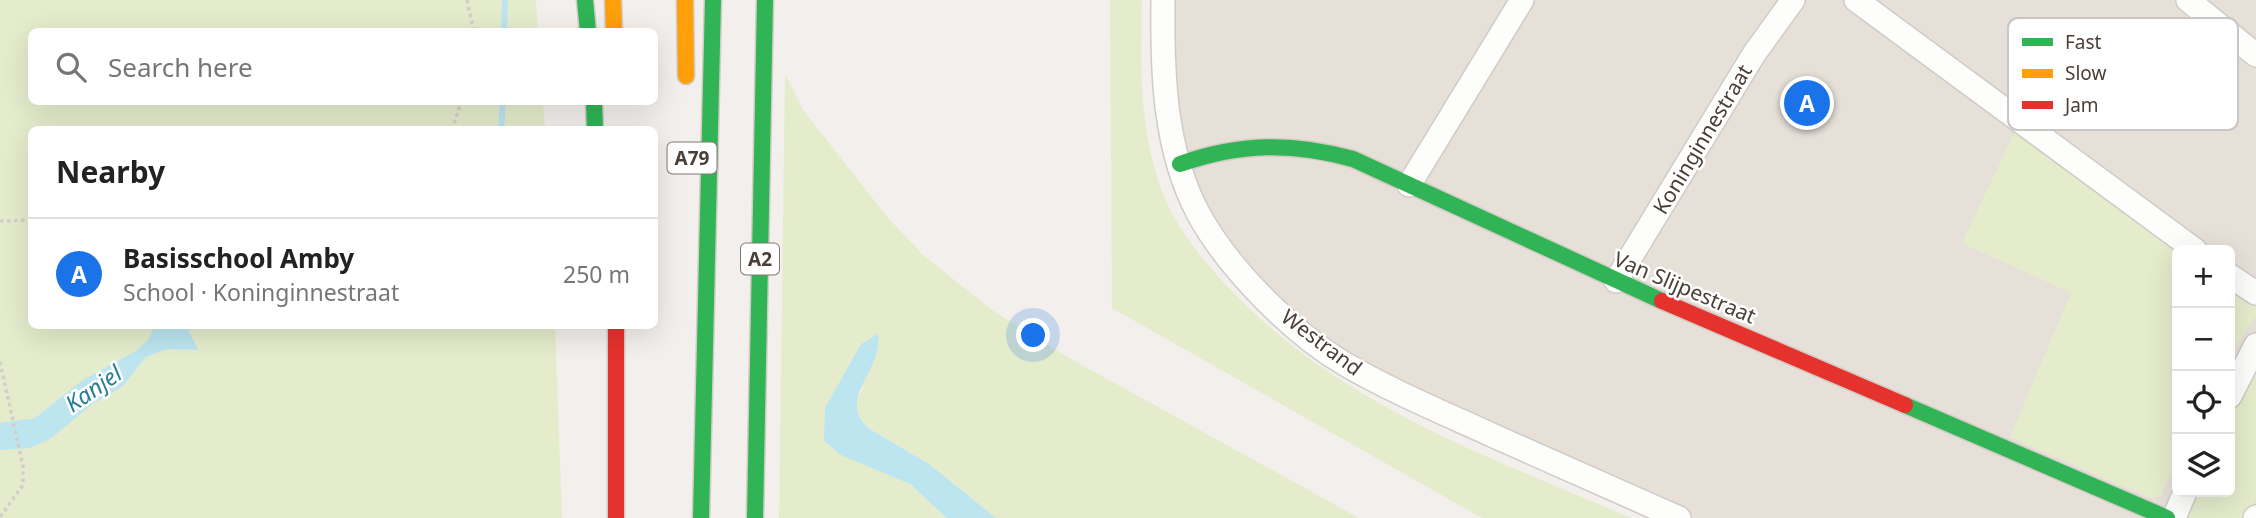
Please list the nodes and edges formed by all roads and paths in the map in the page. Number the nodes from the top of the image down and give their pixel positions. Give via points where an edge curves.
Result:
1 (467, 0) edge
2 (585, 0) edge
3 (613, 0) edge
4 (685, 0) edge
5 (713, 0) edge
6 (765, 0) edge
7 (1163, 0) edge
8 (1522, 0) edge
9 (1793, 0) edge
10 (1856, 0) edge
11 (2188, 0) edge
12 (2210, 18) edge
13 (473, 28) edge
14 (588, 28) edge
15 (614, 28) edge
16 (2238, 40) edge
17 (2256, 55) edge
18 (686, 94) dead end
19 (460, 105) edge
20 (594, 105) edge
21 (2008, 112) edge
22 (453, 126) edge
23 (595, 126) edge
24 (2032, 130) edge
25 (692, 163) dead end
26 (1180, 164) junction
27 (1409, 185) junction
28 (28, 220) edge
29 (0, 221) edge
30 (2188, 245) edge
31 (2235, 279) edge
32 (1616, 281) junction
33 (2256, 293) edge
34 (706, 315) junction
35 (608, 329) edge
36 (616, 329) edge
37 (2256, 345) edge
38 (0, 362) edge
39 (2235, 386) edge
40 (615, 426) junction
41 (2183, 497) edge
42 (0, 517) edge
43 (616, 518) edge
44 (701, 518) edge
45 (755, 518) edge
46 (1679, 518) edge
47 (2167, 518) edge
48 (2174, 518) edge

1 - 13 path
2 - 14 main road
3 - 15 main road
4 - 18 main road
5 - 34 main road
6 - 45 main road, A2
7 - 26 street, Westrand via 1162,66
8 - 27 street
9 - 32 street, Koninginnestraat via 1754,54
10 - 21 street
11 - 12 street
16 - 17 street
19 - 22 path
20 - 23 main road
24 - 30 street
25 - 34 main road, A79
26 - 27 main road, Van Slijpestraat via 1240,146 1288,145 1353,159
26 - 46 street, Westrand via 1198,212 1226,254 1288,319 1343,363 1392,390
27 - 32 main road, Van Slijpestraat
28 - 29 path
31 - 33 street
32 - 47 main road, Van Slijpestraat
34 - 44 main road
35 - 40 main road
36 - 40 main road
37 - 39 street
38 - 42 path via 23,485
40 - 43 main road
41 - 48 street

